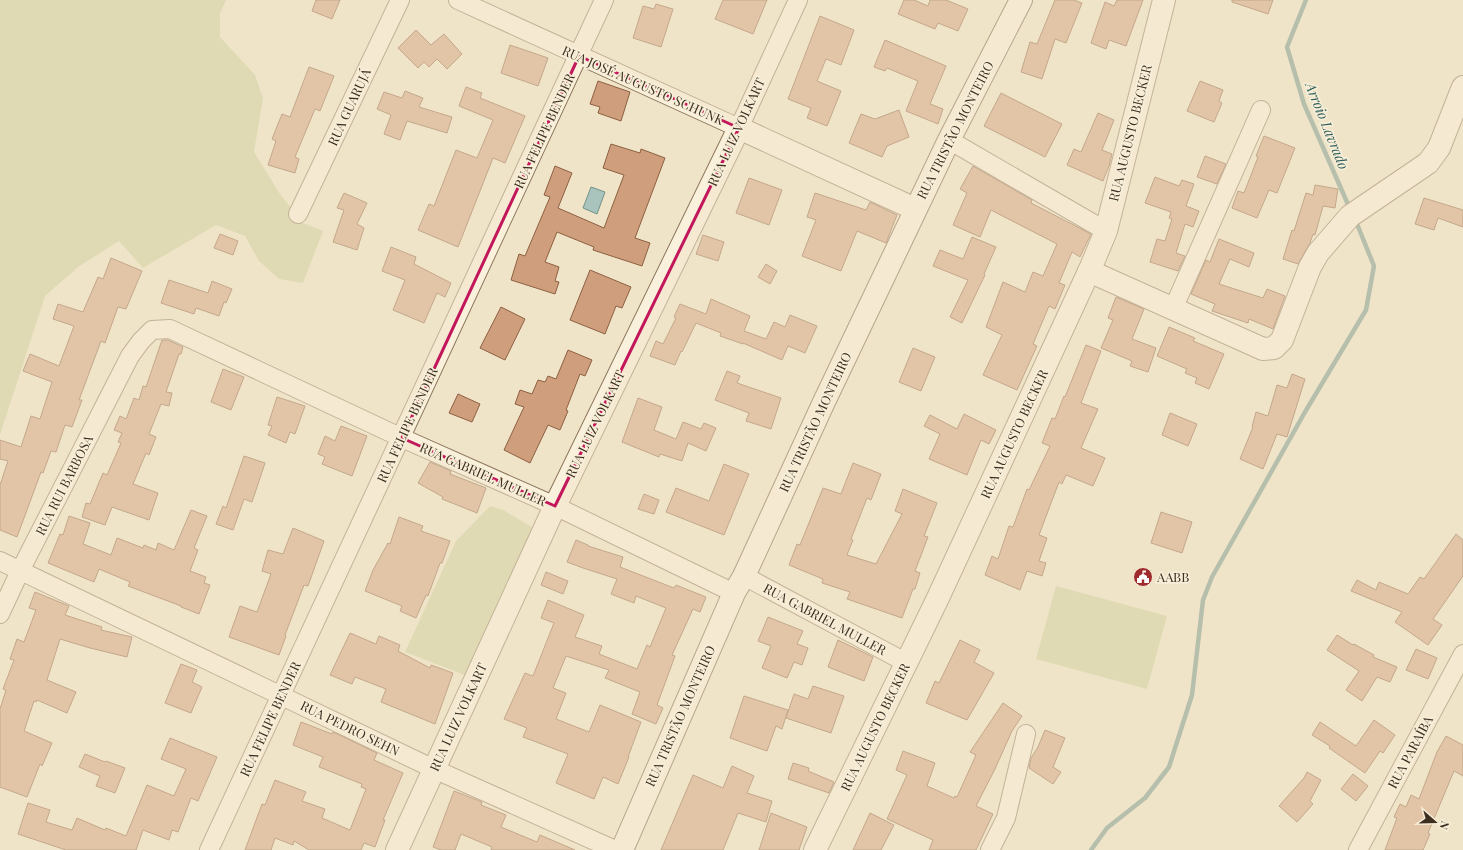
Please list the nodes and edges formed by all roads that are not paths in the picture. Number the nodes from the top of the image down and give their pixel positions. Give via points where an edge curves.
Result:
1 (400, 0) edge
2 (458, 0) edge
3 (604, 0) edge
4 (798, 0) edge
5 (1021, 0) edge
6 (1164, 0) edge
7 (579, 56) junction
8 (1463, 87) edge
9 (1261, 110) dead end
10 (739, 128) junction
11 (949, 140) junction
12 (915, 210) junction
13 (298, 214) dead end
14 (1106, 230) junction
15 (1089, 271) junction
16 (1173, 309) junction
17 (130, 356) joint
18 (402, 438) junction
19 (555, 506) junction
20 (0, 561) edge
21 (20, 571) junction
22 (739, 584) junction
23 (0, 614) edge
24 (1463, 654) edge
25 (907, 663) junction
26 (281, 696) junction
27 (1026, 734) dead end
28 (434, 769) junction
29 (209, 850) edge
30 (397, 850) edge
31 (615, 850) edge
32 (622, 850) edge
33 (815, 850) edge
34 (990, 850) edge
35 (1358, 850) edge

1 - 13 street, RUA GUARUJÁ
2 - 7 street, RUA JOSÉ AUGUSTO SCHUNK
3 - 7 street, RUA FELIPE BENDER
4 - 10 street, RUA LUIZ VOLKART
5 - 11 street, RUA TRISTÃO MONTEIRO
6 - 14 street, RUA AUGUSTO BECKER
7 - 10 street, RUA JOSÉ AUGUSTO SCHUNK
7 - 18 street, RUA FELIPE BENDER
8 - 16 street via 1439,148 1428,163 1350,216 1318,253 1310,267 1282,340 1274,348 1263,349
9 - 16 street
10 - 12 street, RUA JOSÉ AUGUSTO SCHUNK
10 - 19 street, RUA LUIZ VOLKART
11 - 12 street, RUA TRISTÃO MONTEIRO
11 - 14 street
12 - 22 street, RUA TRISTÃO MONTEIRO
14 - 15 street, RUA AUGUSTO BECKER
15 - 16 street
15 - 25 street, RUA AUGUSTO BECKER
17 - 18 street, RUA GABRIEL MULLER via 152,330 170,329
17 - 21 street, RUA RUI BARBOSA
18 - 19 street, RUA GABRIEL MULLER
18 - 26 street, RUA FELIPE BENDER
19 - 22 street, RUA GABRIEL MULLER
19 - 28 street, RUA LUIZ VOLKART
20 - 21 street, RUA PEDRO SEHN
21 - 23 street, RUA RUI BARBOSA
21 - 26 street, RUA PEDRO SEHN
22 - 25 street, RUA GABRIEL MULLER
22 - 32 street, RUA TRISTÃO MONTEIRO
24 - 35 street, RUA PARAÍBA
25 - 33 street, RUA AUGUSTO BECKER
26 - 28 street, RUA PEDRO SEHN
26 - 29 street, RUA FELIPE BENDER
27 - 34 street via 1006,818
28 - 30 street, RUA LUIZ VOLKART
28 - 31 street, RUA PEDRO SEHN

